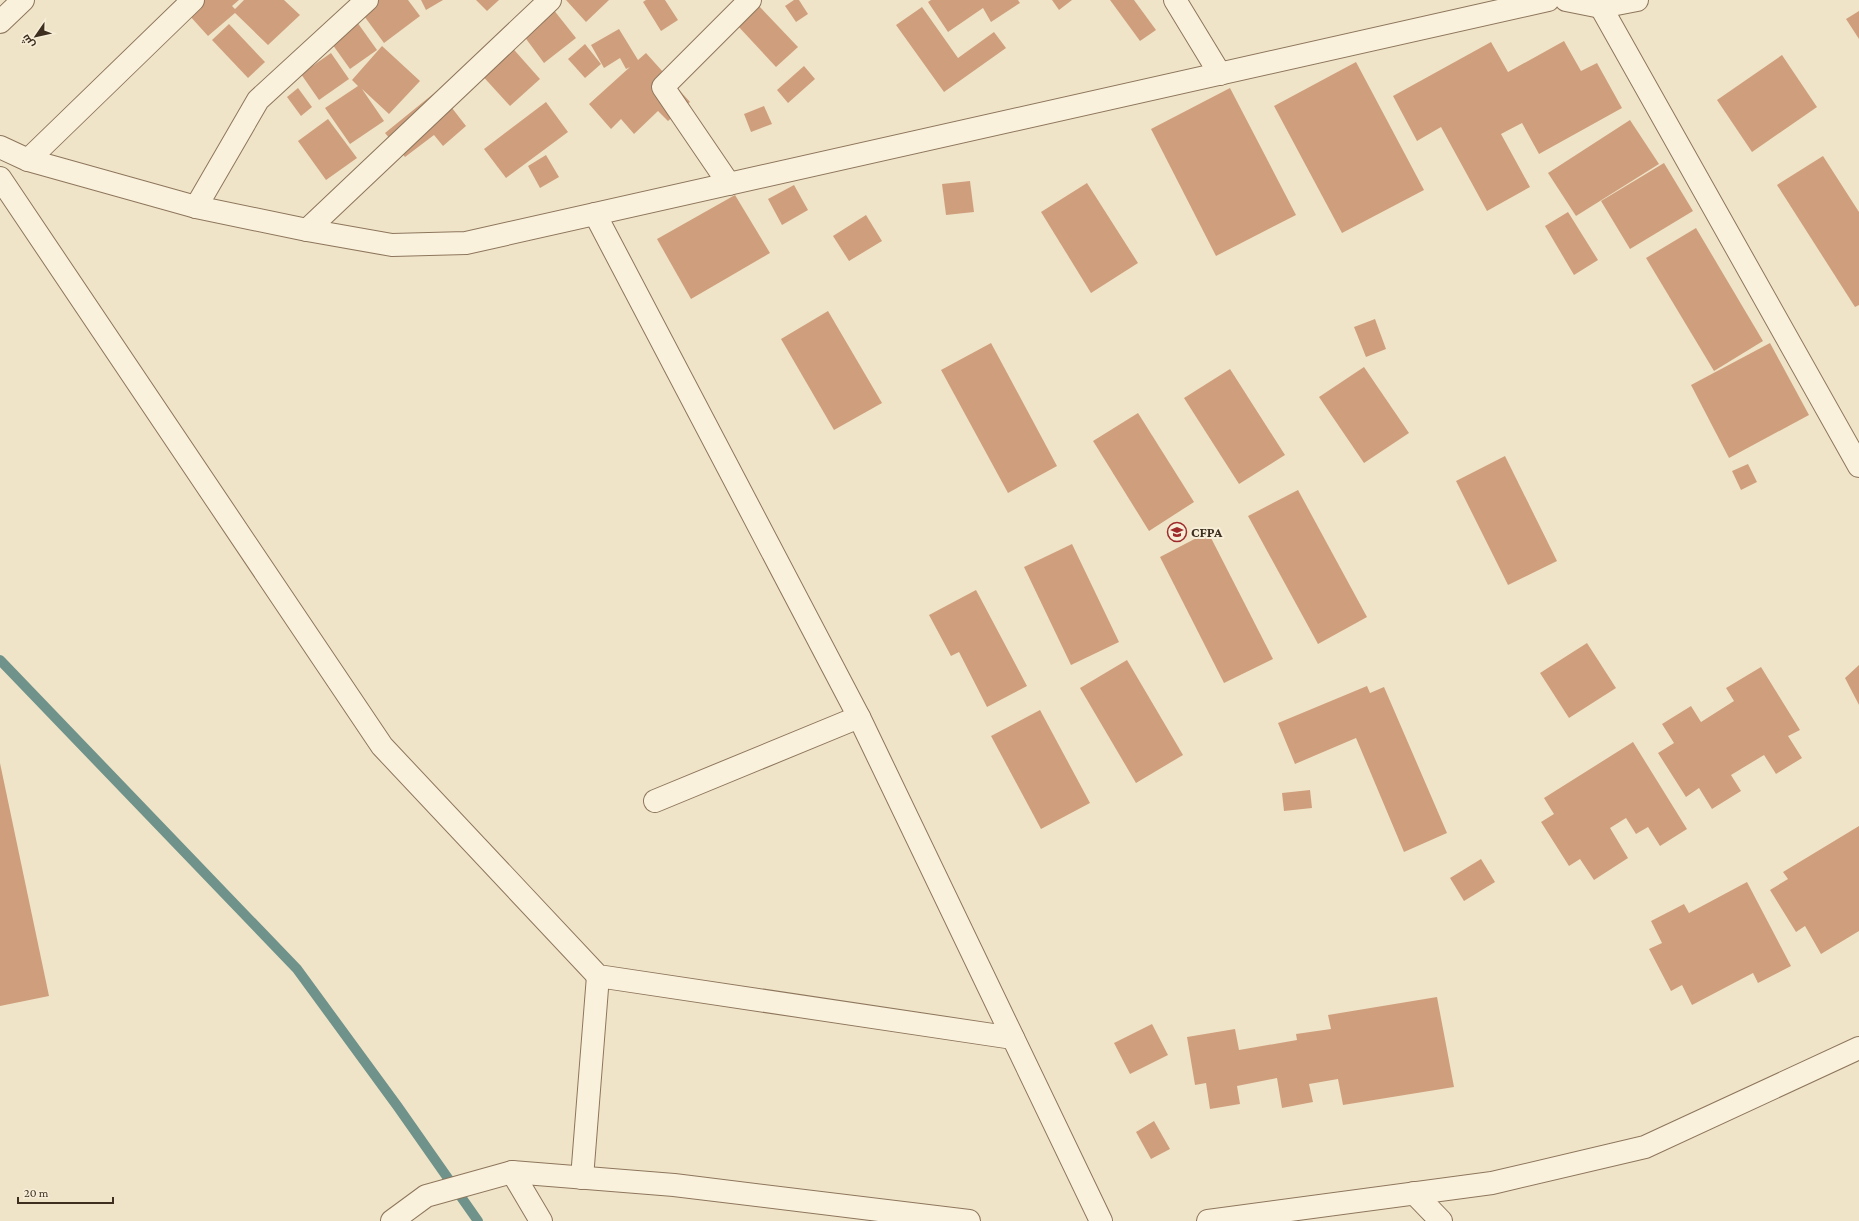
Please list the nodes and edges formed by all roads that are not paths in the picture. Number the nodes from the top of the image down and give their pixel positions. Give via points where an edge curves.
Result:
1 (22, 0) edge
2 (193, 0) edge
3 (368, 0) edge
4 (550, 0) edge
5 (750, 0) edge
6 (1175, 0) edge
7 (1548, 0) edge
8 (1566, 0) edge
9 (1636, 0) edge
10 (1599, 4) edge
11 (0, 22) edge
12 (1220, 74) junction
13 (0, 147) edge
14 (28, 160) junction
15 (0, 178) edge
16 (729, 184) junction
17 (196, 207) junction
18 (595, 214) junction
19 (307, 230) junction
20 (1859, 466) edge
21 (859, 717) junction
22 (655, 801) dead end
23 (598, 976) junction
24 (1013, 1038) junction
25 (1859, 1048) edge
26 (512, 1172) junction
27 (582, 1178) junction
28 (1414, 1193) junction
29 (392, 1221) edge
30 (541, 1221) edge
31 (969, 1221) edge
32 (1101, 1221) edge
33 (1208, 1221) edge
34 (1441, 1221) edge

1 - 11 street
2 - 14 street
3 - 17 street via 258,100
4 - 19 street
5 - 16 street via 663,87
6 - 12 street
7 - 12 street
8 - 10 street
9 - 10 street
10 - 20 street
12 - 16 street
13 - 14 street
14 - 17 street
15 - 23 street via 382,746
16 - 18 street
17 - 19 street
18 - 19 street via 466,243 392,245
18 - 21 street
21 - 22 street
21 - 24 street
23 - 24 street
23 - 27 street
24 - 32 street
25 - 28 street via 1645,1147 1492,1183
26 - 27 street
26 - 29 street via 426,1196
26 - 30 street
27 - 31 street via 674,1185
28 - 33 street
28 - 34 street

